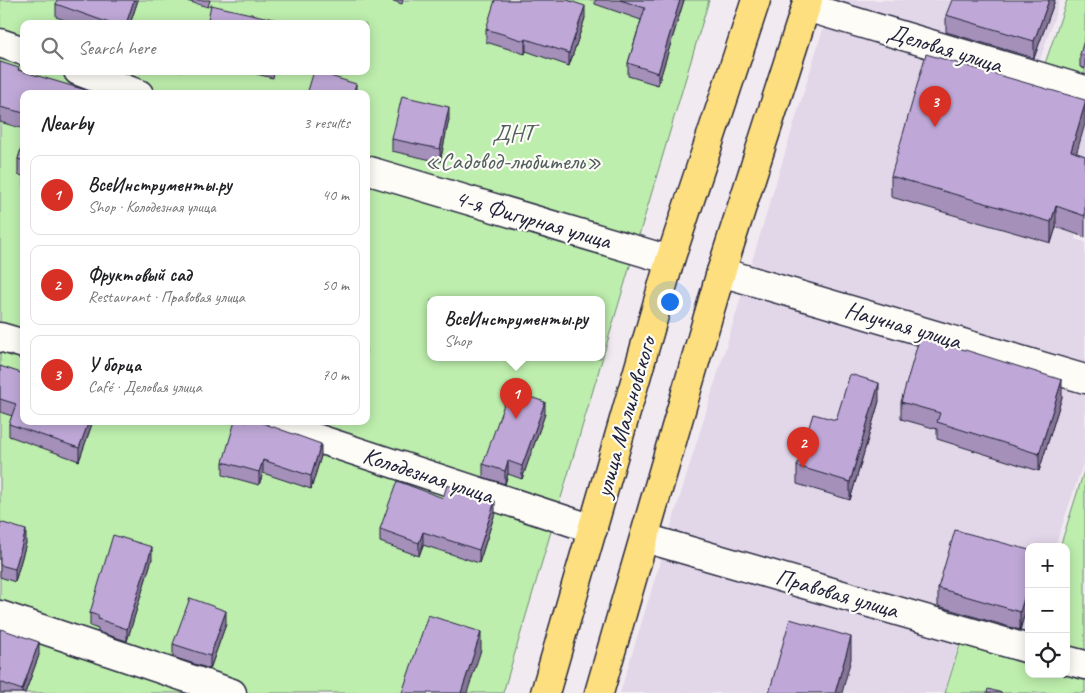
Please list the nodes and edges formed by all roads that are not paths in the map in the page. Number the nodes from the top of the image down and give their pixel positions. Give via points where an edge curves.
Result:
1 (749, 2) edge
2 (807, 3) edge
3 (0, 43) edge
4 (20, 50) edge
5 (88, 75) edge
6 (128, 90) edge
7 (1085, 90) edge
8 (370, 171) edge
9 (670, 260) junction
10 (721, 272) junction
11 (0, 337) edge
12 (20, 343) edge
13 (1085, 379) edge
14 (276, 425) edge
15 (593, 529) junction
16 (644, 538) junction
17 (0, 615) edge
18 (1025, 648) edge
19 (1070, 661) edge
20 (1085, 665) edge
21 (232, 693) edge
22 (545, 693) edge
23 (599, 693) edge

1 - 9 highway, улица Малиновского
2 - 7 street, Деловая улица
2 - 10 highway
3 - 4 street
5 - 6 street
8 - 9 street, 4-я Фигурная улица
9 - 15 highway, улица Малиновского
10 - 13 street, Научная улица
10 - 16 highway
11 - 12 street
14 - 15 street, Колодезная улица
15 - 22 highway, улица Малиновского
16 - 18 street, Правовая улица
16 - 23 highway
17 - 21 street
19 - 20 street

